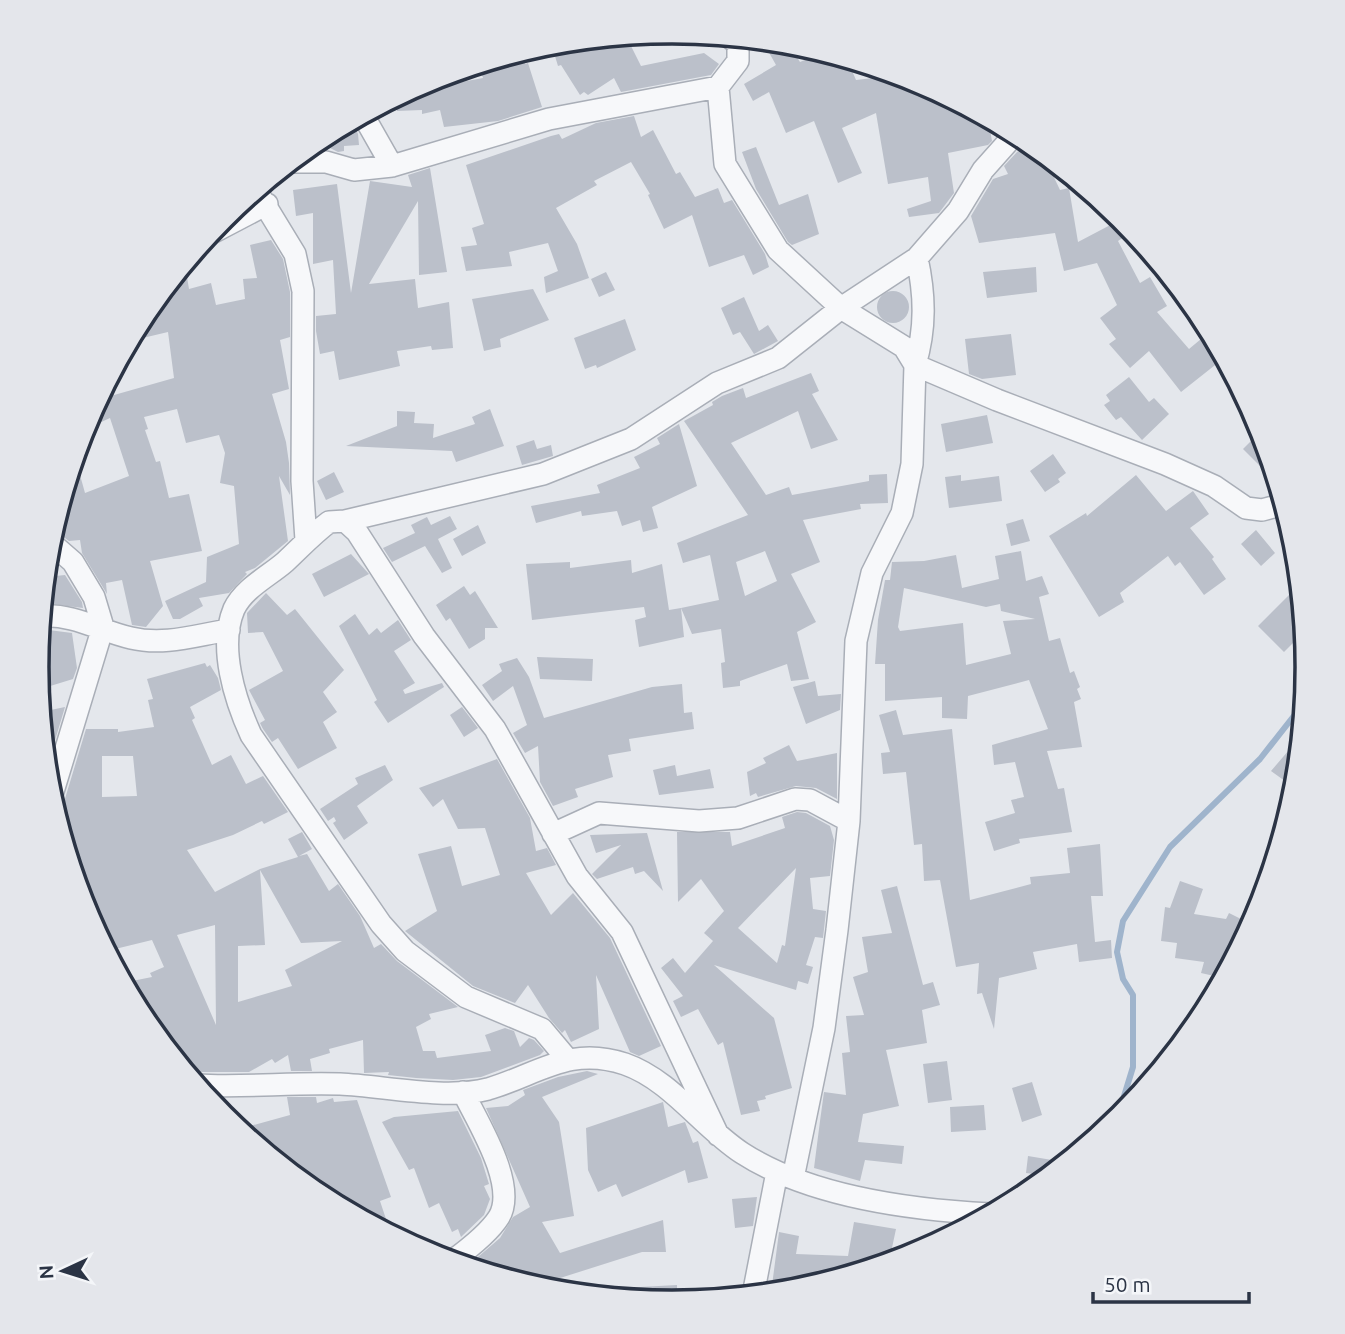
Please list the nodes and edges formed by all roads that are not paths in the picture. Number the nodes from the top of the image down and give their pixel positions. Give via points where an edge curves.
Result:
1 (738, 47) edge
2 (718, 87) junction
3 (367, 124) edge
4 (1008, 142) edge
5 (308, 162) edge
6 (392, 166) junction
7 (262, 197) edge
8 (917, 258) junction
9 (841, 308) junction
10 (915, 365) junction
11 (1275, 506) edge
12 (345, 521) junction
13 (306, 540) junction
14 (60, 550) edge
15 (52, 615) edge
16 (103, 627) junction
17 (229, 631) junction
18 (59, 773) edge
19 (849, 821) junction
20 (553, 834) junction
21 (568, 1060) junction
22 (210, 1085) edge
23 (463, 1091) junction
24 (718, 1135) junction
25 (785, 1175) junction
26 (973, 1213) edge
27 (461, 1253) edge
28 (756, 1285) edge

1 - 2 street via 737,61
2 - 6 street via 549,119
2 - 9 street via 725,164 778,250
3 - 6 street
4 - 8 street
5 - 6 street via 354,170
7 - 13 street via 295,254 303,291
8 - 9 street
8 - 10 street via 925,293 922,342
9 - 10 street via 904,346
9 - 12 street via 778,358 717,383 631,439 543,474
10 - 11 street via 1165,464 1214,486 1246,508
10 - 19 street via 912,464 901,513 872,573 856,641
12 - 13 street via 329,522
12 - 20 street via 495,729
13 - 17 street via 249,590 235,608
14 - 16 street via 74,562 94,597
15 - 16 street
16 - 17 street via 129,638 157,642
16 - 18 street
17 - 21 street via 235,688 251,735 382,924 405,951 466,997 542,1029
19 - 20 street via 810,800 795,799 737,818 699,821 599,813
19 - 25 street via 824,1028
20 - 24 street via 578,876 622,932
21 - 23 street via 487,1089
21 - 24 street via 624,1064 646,1075
22 - 23 street via 337,1084
23 - 27 street via 506,1194 499,1216
24 - 25 street via 742,1154
25 - 26 street via 887,1204
25 - 28 street

